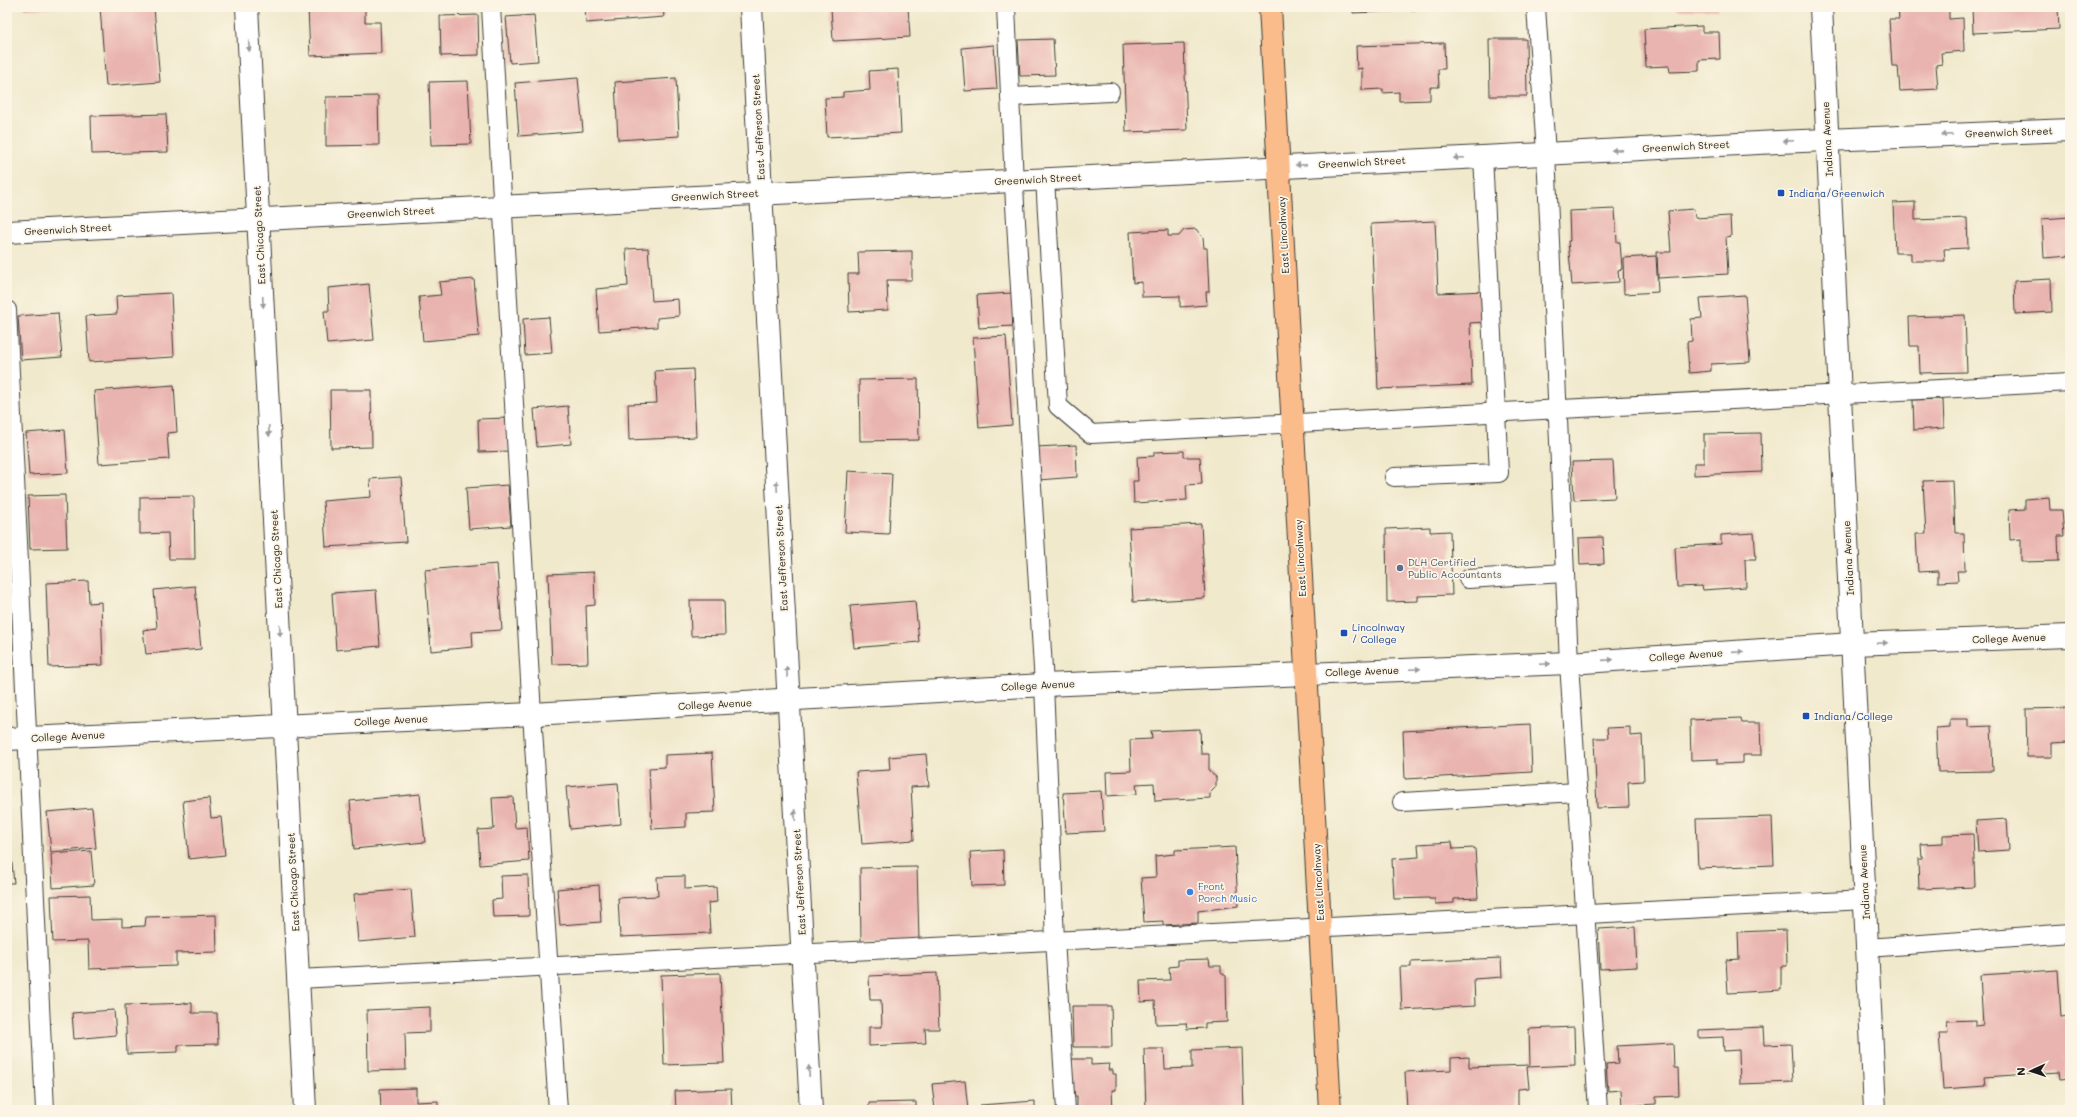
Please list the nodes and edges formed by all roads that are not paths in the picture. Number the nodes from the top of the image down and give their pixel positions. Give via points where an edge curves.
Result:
1 (247, 7) edge
2 (491, 7) edge
3 (751, 7) edge
4 (1006, 7) edge
5 (1270, 7) edge
6 (1536, 7) edge
7 (1821, 7) edge
8 (1110, 92) dead end
9 (1010, 97) junction
10 (2070, 130) edge
11 (1827, 140) junction
12 (1546, 153) junction
13 (1483, 156) junction
14 (1279, 167) junction
15 (1045, 178) junction
16 (1014, 180) junction
17 (761, 193) junction
18 (503, 206) junction
19 (258, 219) junction
20 (7, 232) edge
21 (7, 310) edge
22 (2070, 382) edge
23 (1840, 395) junction
24 (1558, 410) junction
25 (1496, 413) junction
26 (1293, 424) junction
27 (1394, 477) dead end
28 (1565, 573) junction
29 (1468, 579) dead end
30 (2070, 636) edge
31 (1852, 644) junction
32 (1569, 663) junction
33 (1307, 673) junction
34 (1044, 685) junction
35 (789, 700) junction
36 (532, 714) junction
37 (285, 725) junction
38 (17, 739) edge
39 (1578, 792) junction
40 (1402, 802) dead end
41 (1865, 900) junction
42 (1586, 914) junction
43 (1320, 927) junction
44 (2070, 933) edge
45 (1055, 940) junction
46 (1868, 948) junction
47 (803, 953) junction
48 (548, 966) junction
49 (298, 978) junction
50 (45, 1110) edge
51 (305, 1110) edge
52 (558, 1110) edge
53 (811, 1110) edge
54 (1066, 1110) edge
55 (1330, 1110) edge
56 (1598, 1110) edge
57 (1876, 1110) edge

1 -> 19 street, East Chicago Street
2 - 18 lane
3 - 17 street, East Jefferson Street
4 - 9 lane
5 - 14 main road, East Lincolnway
6 - 12 lane
7 - 11 street, Indiana Avenue
8 - 9 lane
9 - 16 lane
10 -> 11 street, Greenwich Street
11 -> 12 street, Greenwich Street
11 - 23 street, Indiana Avenue
12 - 13 street, Greenwich Street
12 - 24 lane
13 -> 14 street, Greenwich Street
13 - 25 lane
14 - 15 street, Greenwich Street
14 - 26 main road, East Lincolnway
15 - 16 street, Greenwich Street
15 - 26 lane via 1058,406 1091,434
16 - 17 street, Greenwich Street
16 - 34 lane
17 - 18 street, Greenwich Street
35 -> 17 street, East Jefferson Street
18 - 19 street, Greenwich Street
18 - 36 lane
19 - 20 street, Greenwich Street
19 -> 37 street, East Chicago Street
21 - 38 lane
22 - 23 lane
23 - 24 lane
23 - 31 street, Indiana Avenue
24 - 25 lane
24 - 28 lane
25 - 26 lane
25 - 27 lane via 1499,473
26 - 33 main road, East Lincolnway
28 - 29 lane
28 - 32 lane
31 -> 30 street, College Avenue
32 -> 31 street, College Avenue
31 - 41 street, Indiana Avenue
33 -> 32 street, College Avenue
32 - 39 lane
33 - 34 street, College Avenue
33 - 43 main road, East Lincolnway
34 - 35 street, College Avenue
34 - 45 lane
35 - 36 street, College Avenue
47 -> 35 street, East Jefferson Street
36 - 37 street, College Avenue
36 - 48 lane
37 - 38 street, College Avenue
37 - 49 street, East Chicago Street
38 - 50 lane
39 - 40 lane
39 - 42 lane
41 - 42 lane
41 - 46 street, Indiana Avenue
42 - 43 lane
42 - 56 lane
43 - 45 lane
43 - 55 main road, East Lincolnway
44 - 46 lane
45 - 47 lane
45 - 54 lane
46 - 57 street, Indiana Avenue
47 - 48 lane
53 -> 47 street, East Jefferson Street
48 - 49 lane
48 - 52 lane
49 - 51 street, East Chicago Street

